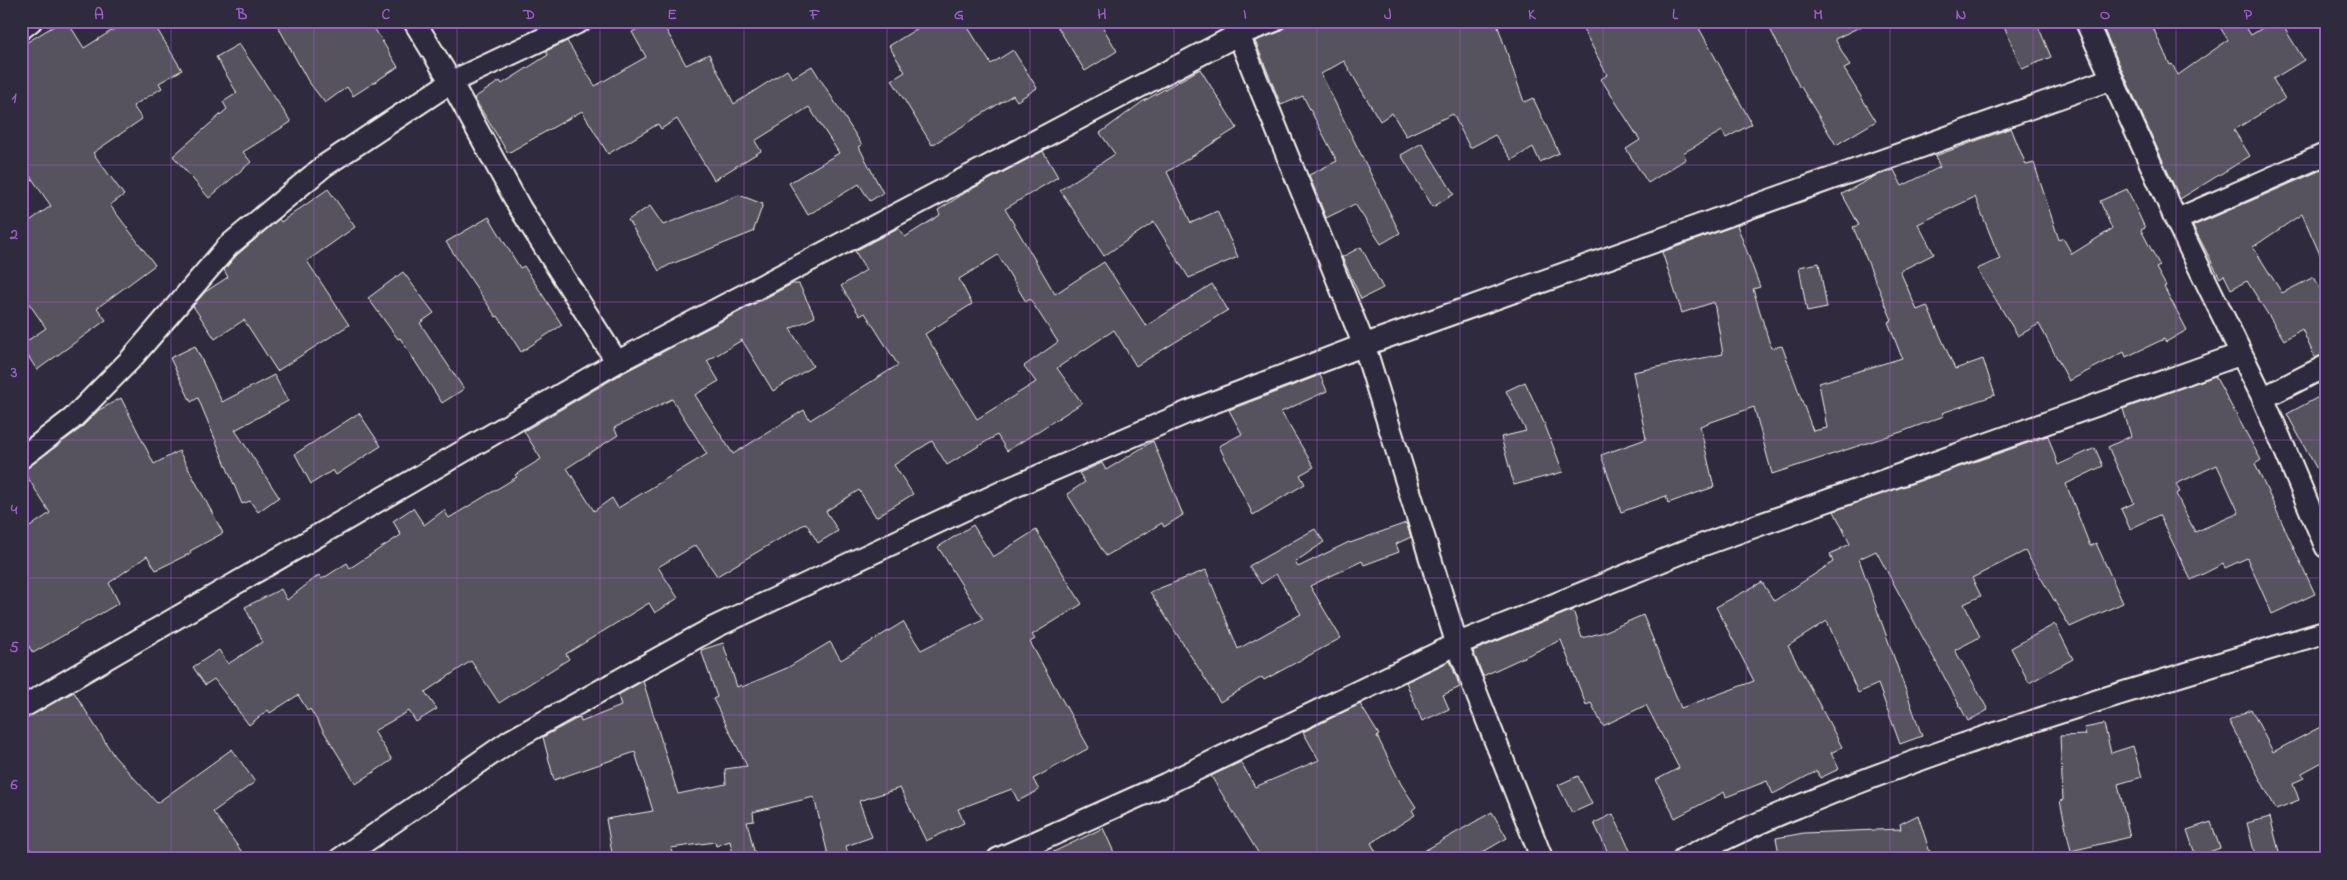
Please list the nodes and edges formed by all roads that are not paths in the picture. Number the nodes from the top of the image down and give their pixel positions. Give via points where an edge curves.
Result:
1 (30, 21) edge
2 (414, 21) edge
3 (581, 21) edge
4 (1274, 21) edge
5 (2086, 21) edge
6 (1235, 28) edge
7 (21, 29) edge
8 (2111, 79) junction
9 (451, 82) junction
10 (2326, 154) edge
11 (2176, 220) junction
12 (1364, 345) junction
13 (2242, 354) junction
14 (617, 362) junction
15 (2326, 366) edge
16 (2263, 398) junction
17 (21, 458) edge
18 (2326, 547) edge
19 (2326, 632) edge
20 (1457, 644) junction
21 (21, 708) edge
22 (340, 859) edge
23 (998, 859) edge
24 (1542, 859) edge
25 (1683, 859) edge

1 - 7 street
2 - 9 street
3 - 9 street
4 - 6 street
5 - 8 street
6 - 12 street
6 - 14 street
8 - 11 street
8 - 12 street
9 - 14 street via 520,208
9 - 17 street via 324,166 228,246 124,366 72,419
10 - 11 street
11 - 13 street
12 - 20 street
12 - 22 street via 1188,412 1004,491 716,628 510,741
13 - 16 street
13 - 20 street via 1691,549
14 - 21 street
15 - 16 street
16 - 18 street
19 - 25 street via 1964,744 1797,807
20 - 23 street via 1166,784
20 - 24 street

